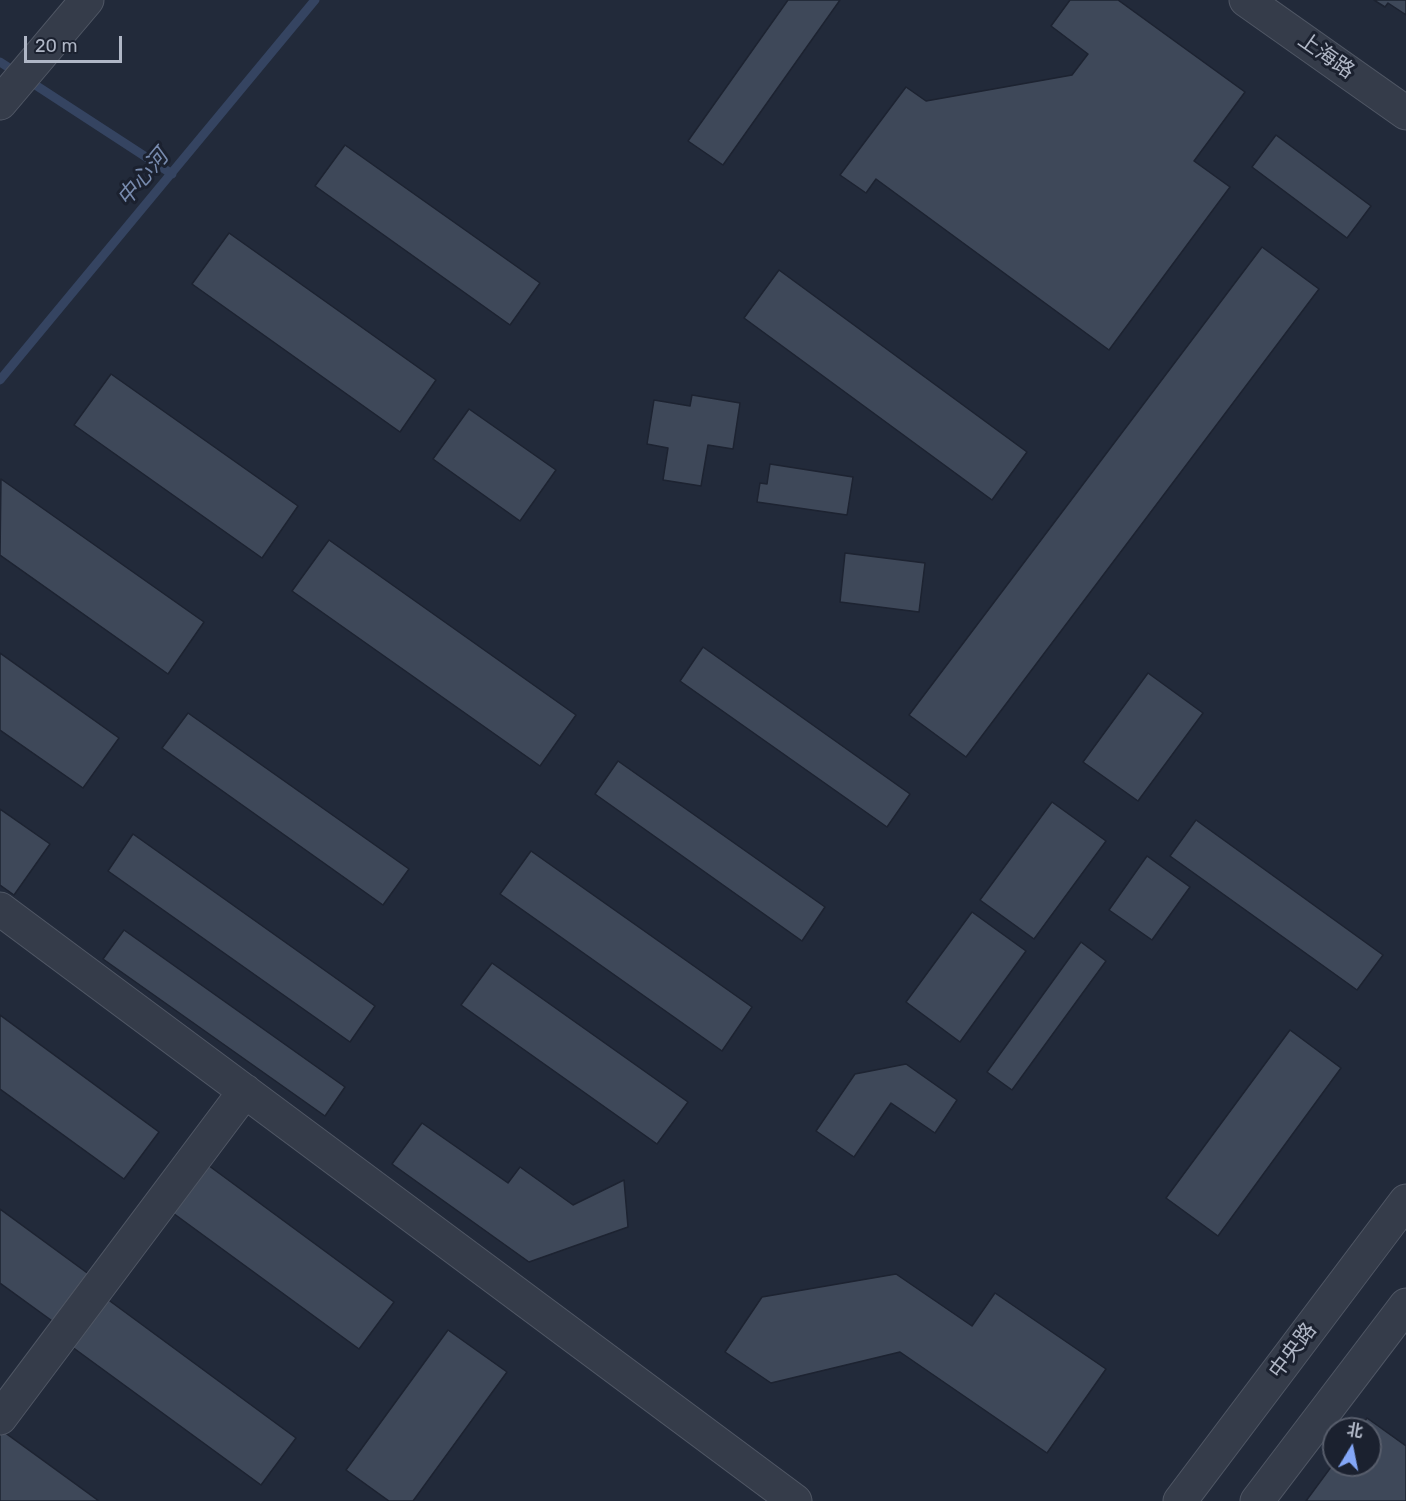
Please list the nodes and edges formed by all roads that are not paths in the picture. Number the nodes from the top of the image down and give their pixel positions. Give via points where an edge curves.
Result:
1 (87, 0) edge
2 (1246, 0) edge
3 (3, 99) edge
4 (1406, 112) edge
5 (0, 909) edge
6 (245, 1091) junction
7 (1406, 1201) edge
8 (1406, 1305) edge
9 (0, 1418) edge
10 (795, 1501) edge
11 (1180, 1501) edge
12 (1257, 1501) edge

1 - 3 street
2 - 4 street, 上海路
5 - 6 street
6 - 9 street
6 - 10 street
7 - 11 street, 中央路
8 - 12 street

